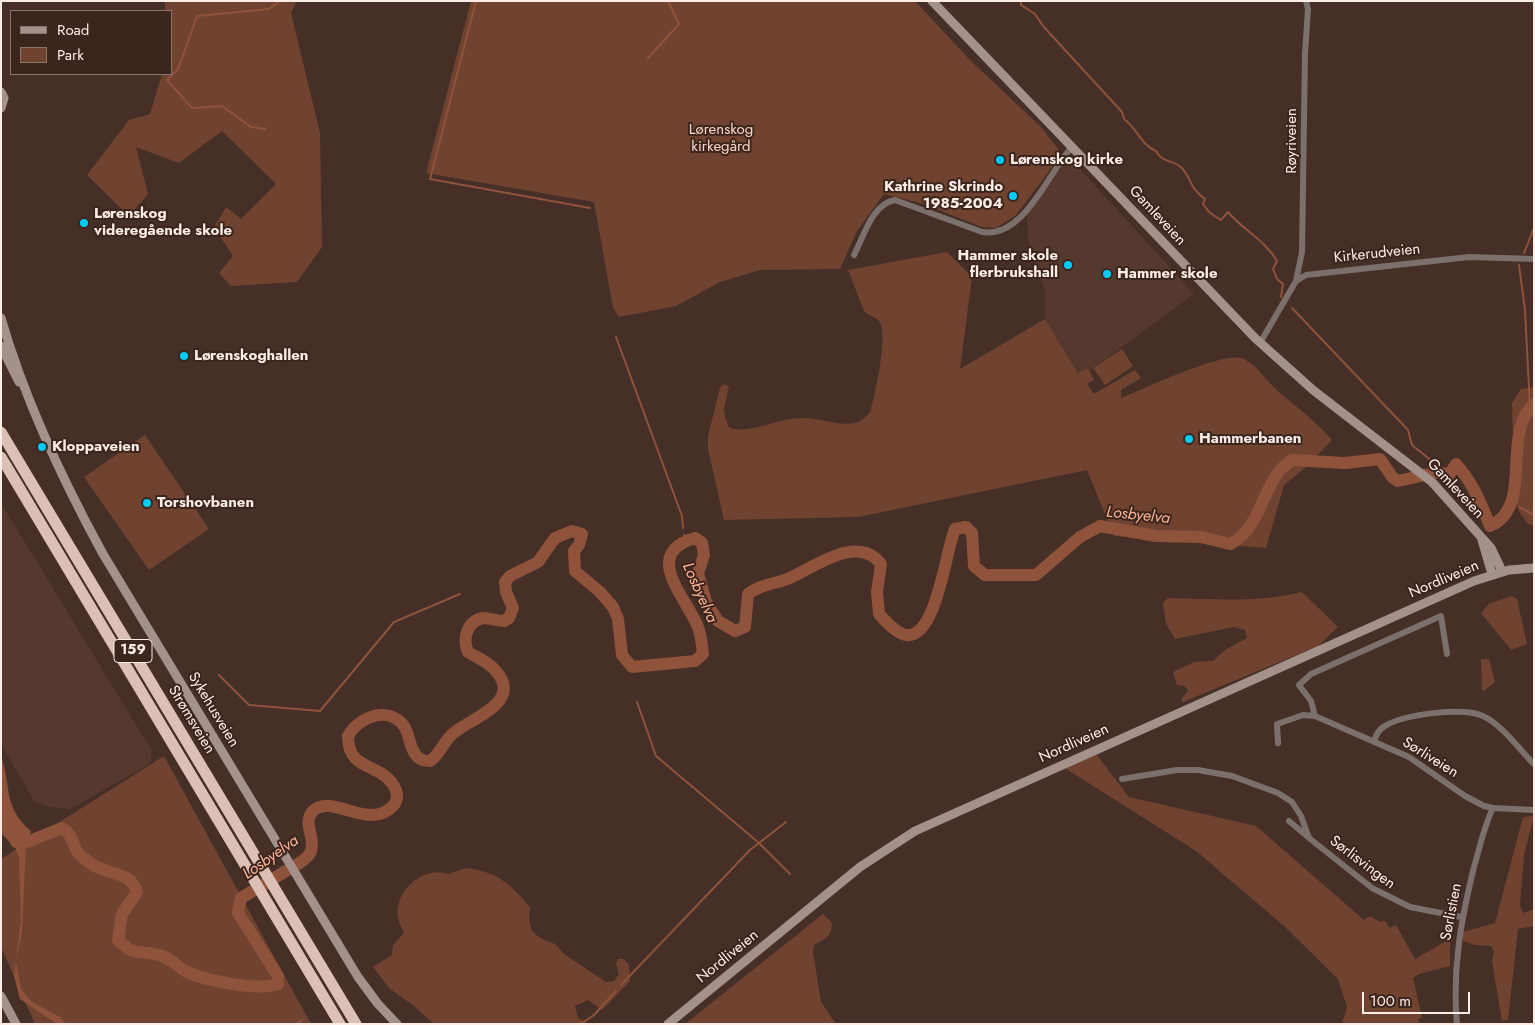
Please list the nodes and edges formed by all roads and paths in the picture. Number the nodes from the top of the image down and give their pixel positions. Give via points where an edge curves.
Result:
1 (932, 1) edge
2 (1306, 1) edge
3 (1, 92) edge
4 (1, 108) edge
5 (1072, 146) junction
6 (854, 255) dead end
7 (1534, 259) edge
8 (1296, 281) junction
9 (1, 318) edge
10 (1260, 344) junction
11 (1, 346) edge
12 (28, 397) junction
13 (1, 432) edge
14 (1, 457) edge
15 (1, 468) edge
16 (1482, 540) junction
17 (1534, 568) edge
18 (1502, 571) junction
19 (1492, 574) junction
20 (1447, 654) dead end
21 (126, 665) junction
22 (1315, 716) junction
23 (1374, 741) junction
24 (1278, 743) dead end
25 (1534, 764) edge
26 (1122, 779) dead end
27 (1494, 808) junction
28 (1534, 810) edge
29 (1289, 821) dead end
30 (1309, 838) junction
31 (1461, 917) junction
32 (299, 929) junction
33 (1, 996) edge
34 (16, 1024) edge
35 (339, 1024) edge
36 (356, 1024) edge
37 (362, 1024) edge
38 (397, 1024) edge
39 (668, 1024) edge
40 (1457, 1024) edge

1 - 5 main road, Gamleveien
2 - 8 street, Røyriveien via 1303,242
3 - 4 main road via 4,102
5 - 6 street via 1021,217 1003,230 982,232 895,200 886,202 874,214
5 - 10 main road, Gamleveien
7 - 8 street, Kirkerudveien via 1469,257 1321,272
8 - 10 street
9 - 12 main road, Sykehusveien
10 - 16 main road, Gamleveien via 1313,390 1418,469
11 - 12 main road, Sykehusveien
12 - 38 main road, Sykehusveien via 70,492 104,554 364,986
13 - 32 highway, Strømsveien / 159
14 - 21 highway, Strømsveien / 159
15 - 21 highway
16 - 18 main road, Gamleveien via 1491,548
16 - 19 main road, Gamleveien
17 - 18 main road, Nordliveien
18 - 19 main road, Nordliveien
19 - 39 main road, Nordliveien via 915,831 860,867
20 - 22 street via 1441,616 1311,674 1299,685 1311,701
21 - 35 highway, Strømsveien / 159
22 - 23 street, Sørliveien
22 - 24 street via 1277,724
23 - 25 street via 1377,732 1392,722 1427,715 1472,713 1492,721
23 - 27 street, Sørliveien via 1409,757 1465,796
26 - 30 street, Sørlisvingen via 1191,770 1232,776 1278,793 1292,802
27 - 28 street, Sørliveien
27 - 31 street, Sørlistien via 1483,833
29 - 30 street, Sørlisvingen
30 - 31 street, Sørlisvingen via 1392,900
31 - 40 street, Sørlistien via 1455,977
32 - 36 highway, Strømsveien / 159
32 - 37 highway
33 - 34 main road

